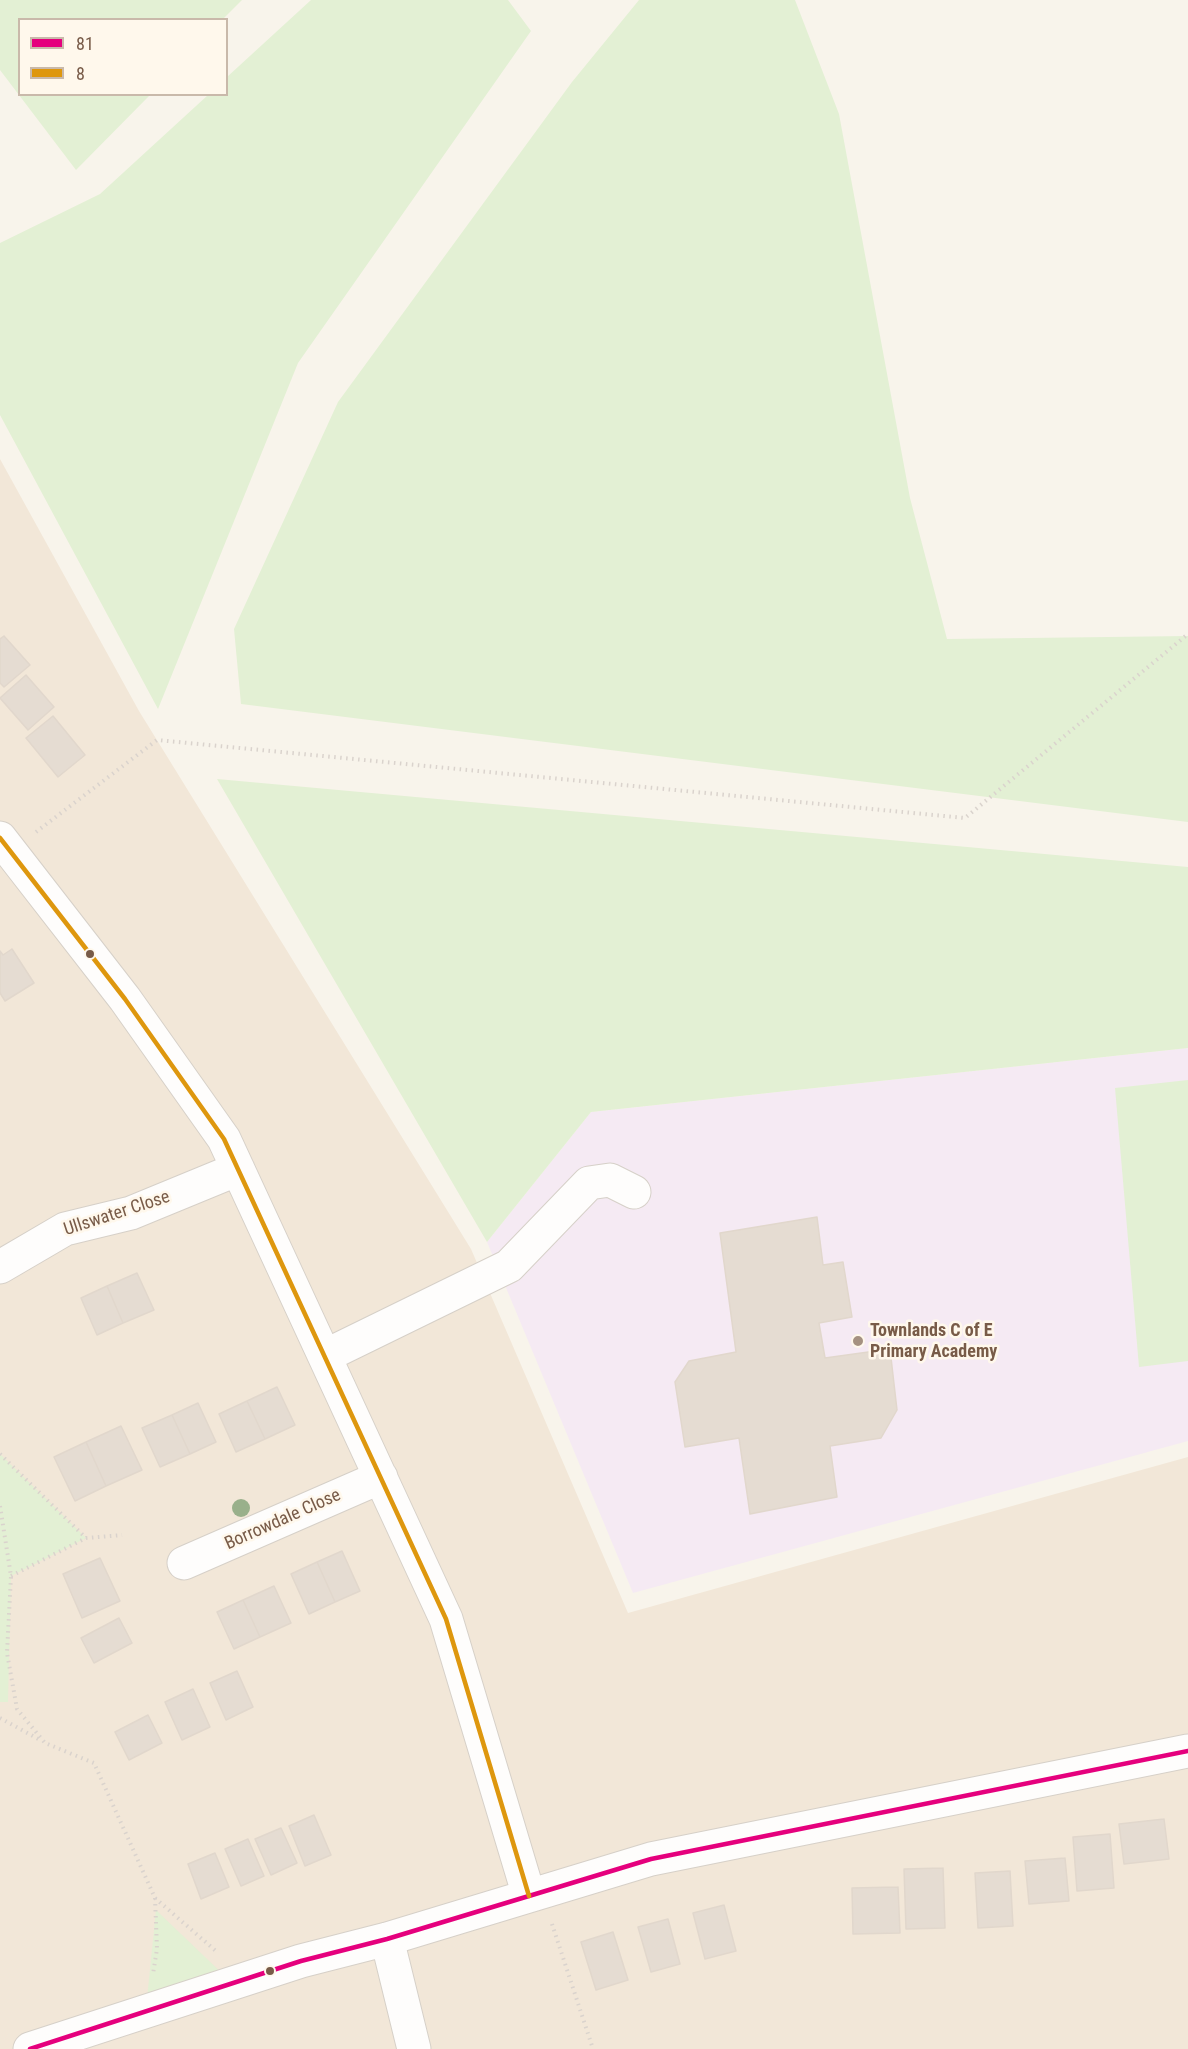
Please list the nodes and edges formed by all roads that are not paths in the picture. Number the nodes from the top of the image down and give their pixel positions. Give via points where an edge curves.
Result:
1 (8, 859) edge
2 (238, 1169) junction
3 (634, 1192) dead end
4 (3, 1261) edge
5 (325, 1356) junction
6 (381, 1477) junction
7 (184, 1563) dead end
8 (1188, 1751) edge
9 (529, 1896) junction
10 (387, 1939) junction
11 (30, 2049) edge
12 (414, 2049) edge

1 - 2 street via 125,999 224,1139
2 - 4 street, Ullswater Close via 131,1213 65,1229
2 - 5 street
3 - 5 street via 610,1180 589,1183 509,1266
5 - 6 street
6 - 7 street, Borrowdale Close
6 - 9 street via 446,1619
8 - 9 street via 651,1860
9 - 10 street
10 - 11 street via 301,1961
10 - 12 street

